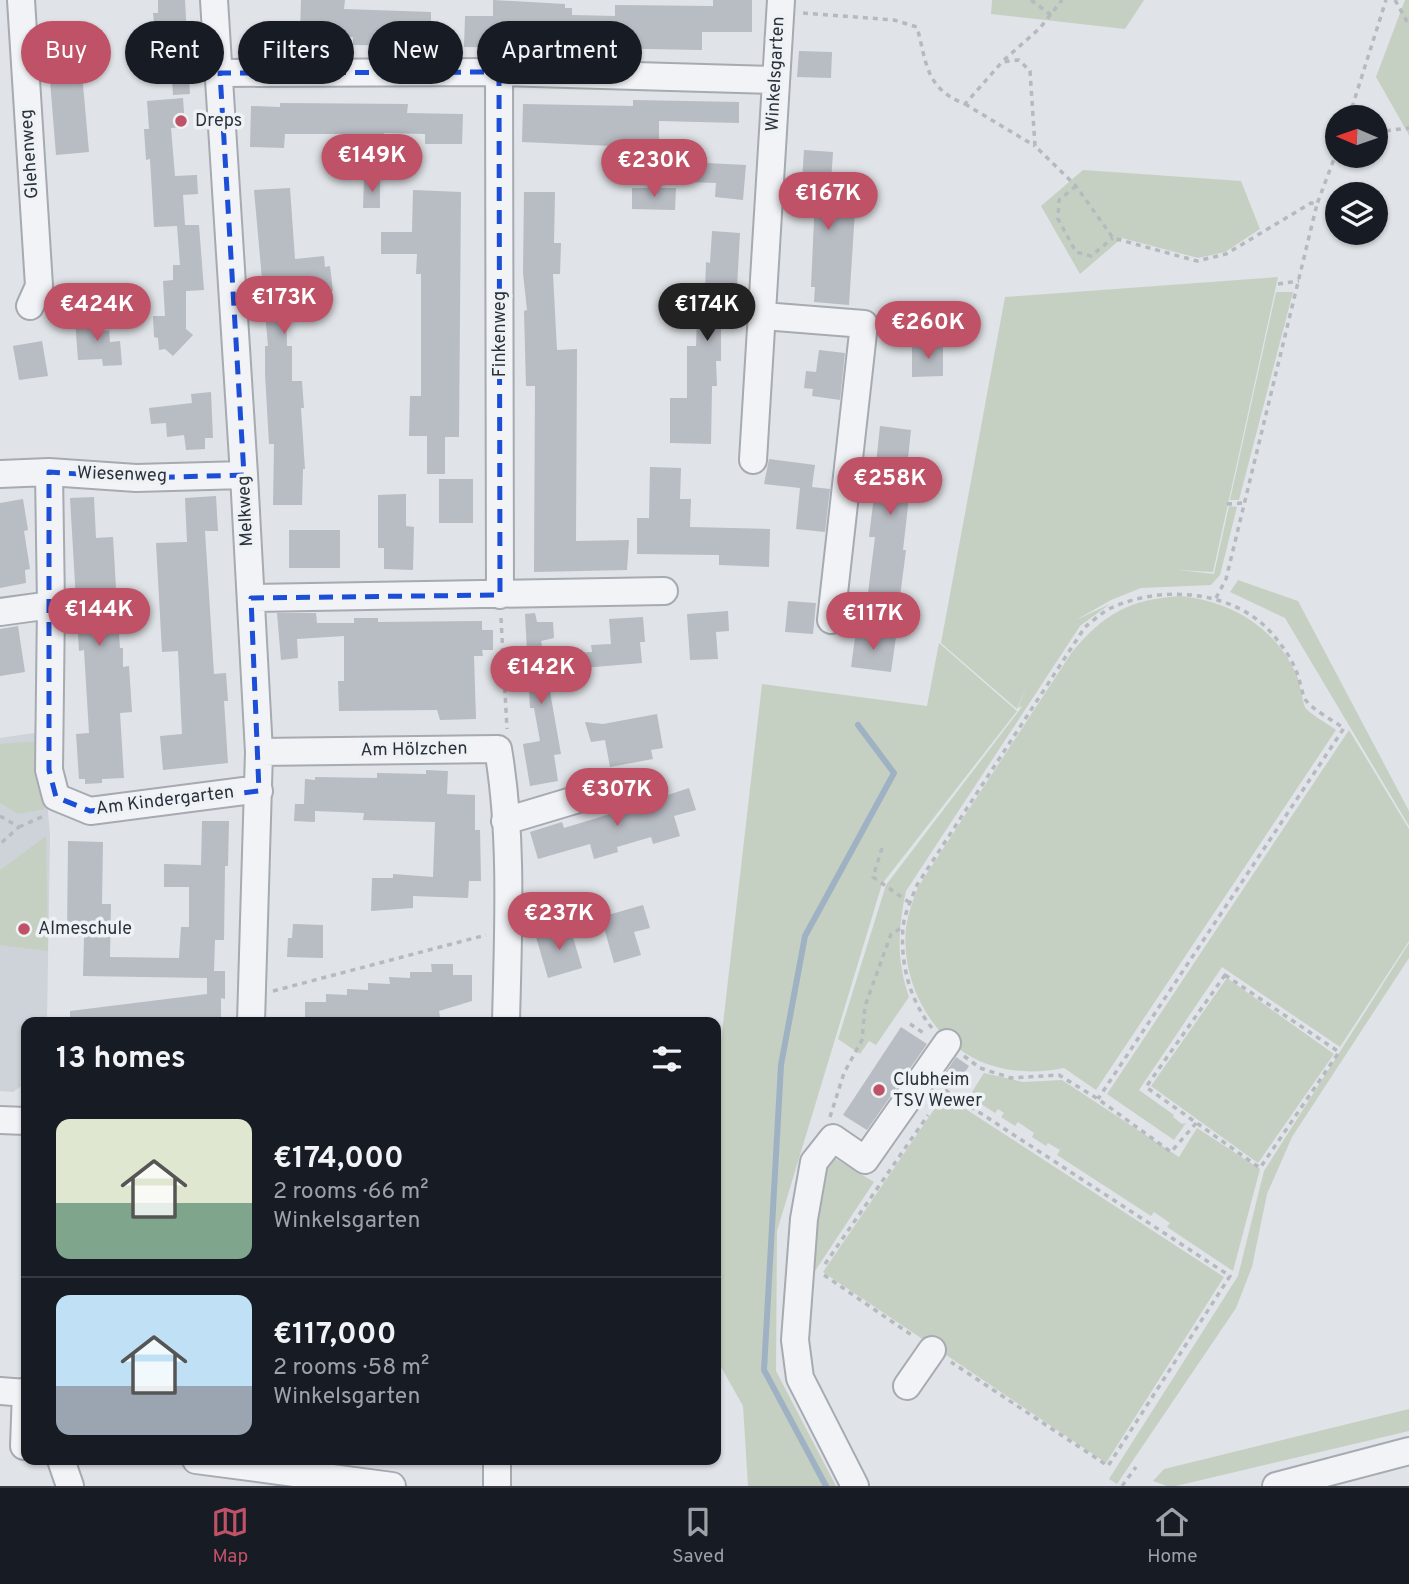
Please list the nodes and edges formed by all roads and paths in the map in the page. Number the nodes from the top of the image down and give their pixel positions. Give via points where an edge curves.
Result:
1 (21, 0) edge
2 (214, 0) edge
3 (1031, 0) edge
4 (1062, 0) edge
5 (1395, 0) edge
6 (1383, 1) edge
7 (780, 6) edge
8 (1051, 15) junction
9 (216, 21) edge
10 (1409, 25) edge
11 (1002, 61) junction
12 (477, 72) edge
13 (224, 73) edge
14 (642, 76) edge
15 (776, 80) junction
16 (221, 84) edge
17 (499, 84) edge
18 (965, 104) junction
19 (1353, 105) edge
20 (1409, 128) edge
21 (1388, 131) edge
22 (1035, 146) junction
23 (1331, 168) edge
24 (1076, 186) junction
25 (1317, 204) junction
26 (1113, 237) junction
27 (1299, 281) junction
28 (1278, 284) dead end
29 (30, 306) dead end
30 (763, 316) junction
31 (752, 460) dead end
32 (49, 472) junction
33 (0, 474) edge
34 (244, 475) junction
35 (1244, 503) junction
36 (1227, 504) dead end
37 (664, 591) dead end
38 (500, 595) junction
39 (251, 598) junction
40 (1216, 598) junction
41 (51, 605) junction
42 (0, 612) edge
43 (831, 620) dead end
44 (498, 749) junction
45 (258, 752) junction
46 (612, 789) dead end
47 (259, 791) junction
48 (47, 815) dead end
49 (0, 816) edge
50 (505, 821) junction
51 (19, 827) junction
52 (0, 844) edge
53 (882, 848) dead end
54 (910, 903) junction
55 (903, 927) junction
56 (508, 929) junction
57 (251, 1009) edge
58 (506, 1017) edge
59 (926, 1021) junction
60 (910, 1024) dead end
61 (919, 1030) junction
62 (937, 1040) junction
63 (924, 1075) junction
64 (1098, 1099) junction
65 (930, 1112) dead end
66 (0, 1120) edge
67 (21, 1121) edge
68 (1197, 1122) junction
69 (834, 1138) junction
70 (932, 1350) junction
71 (907, 1386) dead end
72 (0, 1391) edge
73 (21, 1392) edge
74 (21, 1422) edge
75 (17, 1446) edge
76 (1409, 1451) edge
77 (63, 1465) edge
78 (218, 1465) edge
79 (497, 1465) edge
80 (1136, 1467) dead end
81 (240, 1470) edge
82 (70, 1486) edge
83 (392, 1486) edge
84 (497, 1486) edge
85 (855, 1486) edge
86 (1122, 1486) edge
87 (1276, 1486) edge

1 - 29 street, Glehenweg via 39,286
2 - 9 street, Melkweg
3 - 8 path
4 - 8 path
5 - 10 path
6 - 19 path
7 - 15 street, Winkelsgarten
7 - 18 path via 917,27 930,78 948,97
8 - 11 path
11 - 18 path
11 - 22 path via 1019,60 1030,71
12 - 13 street
14 - 15 street
15 - 30 street, Winkelsgarten
16 - 34 street, Melkweg
17 - 38 street, Finkenweg
18 - 22 path
20 - 21 path
22 - 24 path
23 - 25 path
24 - 26 path
24 - 26 path via 1059,200 1058,219 1076,252 1091,256
25 - 26 path via 1311,203 1226,254 1197,261
25 - 27 path
27 - 28 path
27 - 35 path
30 - 31 street, Winkelsgarten
30 - 43 street via 864,324
32 - 33 street, Wiesenweg
32 - 34 street, Wiesenweg via 136,478
32 - 41 street, Am Kindergarten
34 - 39 street, Melkweg
35 - 36 path
35 - 40 path via 1226,579
37 - 38 street
38 - 39 street
38 - 44 path via 507,732
39 - 45 street, Melkweg
40 - 54 path via 1182,594 1143,598 1110,608 1085,626 917,885
40 - 64 path via 1244,612 1277,639 1306,701 1344,728
41 - 42 street
41 - 47 street, Am Kindergarten via 49,770 56,797 90,811
44 - 45 street, Am Hölzchen
44 - 50 street
45 - 47 street, Melkweg
46 - 50 street
47 - 57 street, Melkweg
48 - 51 path
49 - 51 path
50 - 56 street
51 - 52 path
53 - 54 path via 873,877
54 - 55 path
55 - 59 path via 914,1003
55 - 69 path via 891,934 865,1006 862,1040 844,1073 827,1127
56 - 57 path
56 - 58 street
59 - 61 path
59 - 62 path
60 - 61 path
61 - 62 path
62 - 63 street
62 - 64 path via 980,1068 1011,1078 1059,1075
63 - 69 street via 865,1160
63 - 70 path via 1230,1276 1108,1466
64 - 68 path via 1171,1152
65 - 70 path via 820,1272
66 - 67 street
68 - 68 path via 1260,1168 1339,1052 1225,975 1146,1087
69 - 85 street via 814,1162 804,1219 795,1340 800,1378
70 - 71 street
72 - 73 street
74 - 75 street
76 - 87 street
77 - 82 street
78 - 81 street
79 - 84 street
80 - 86 path
81 - 83 street

